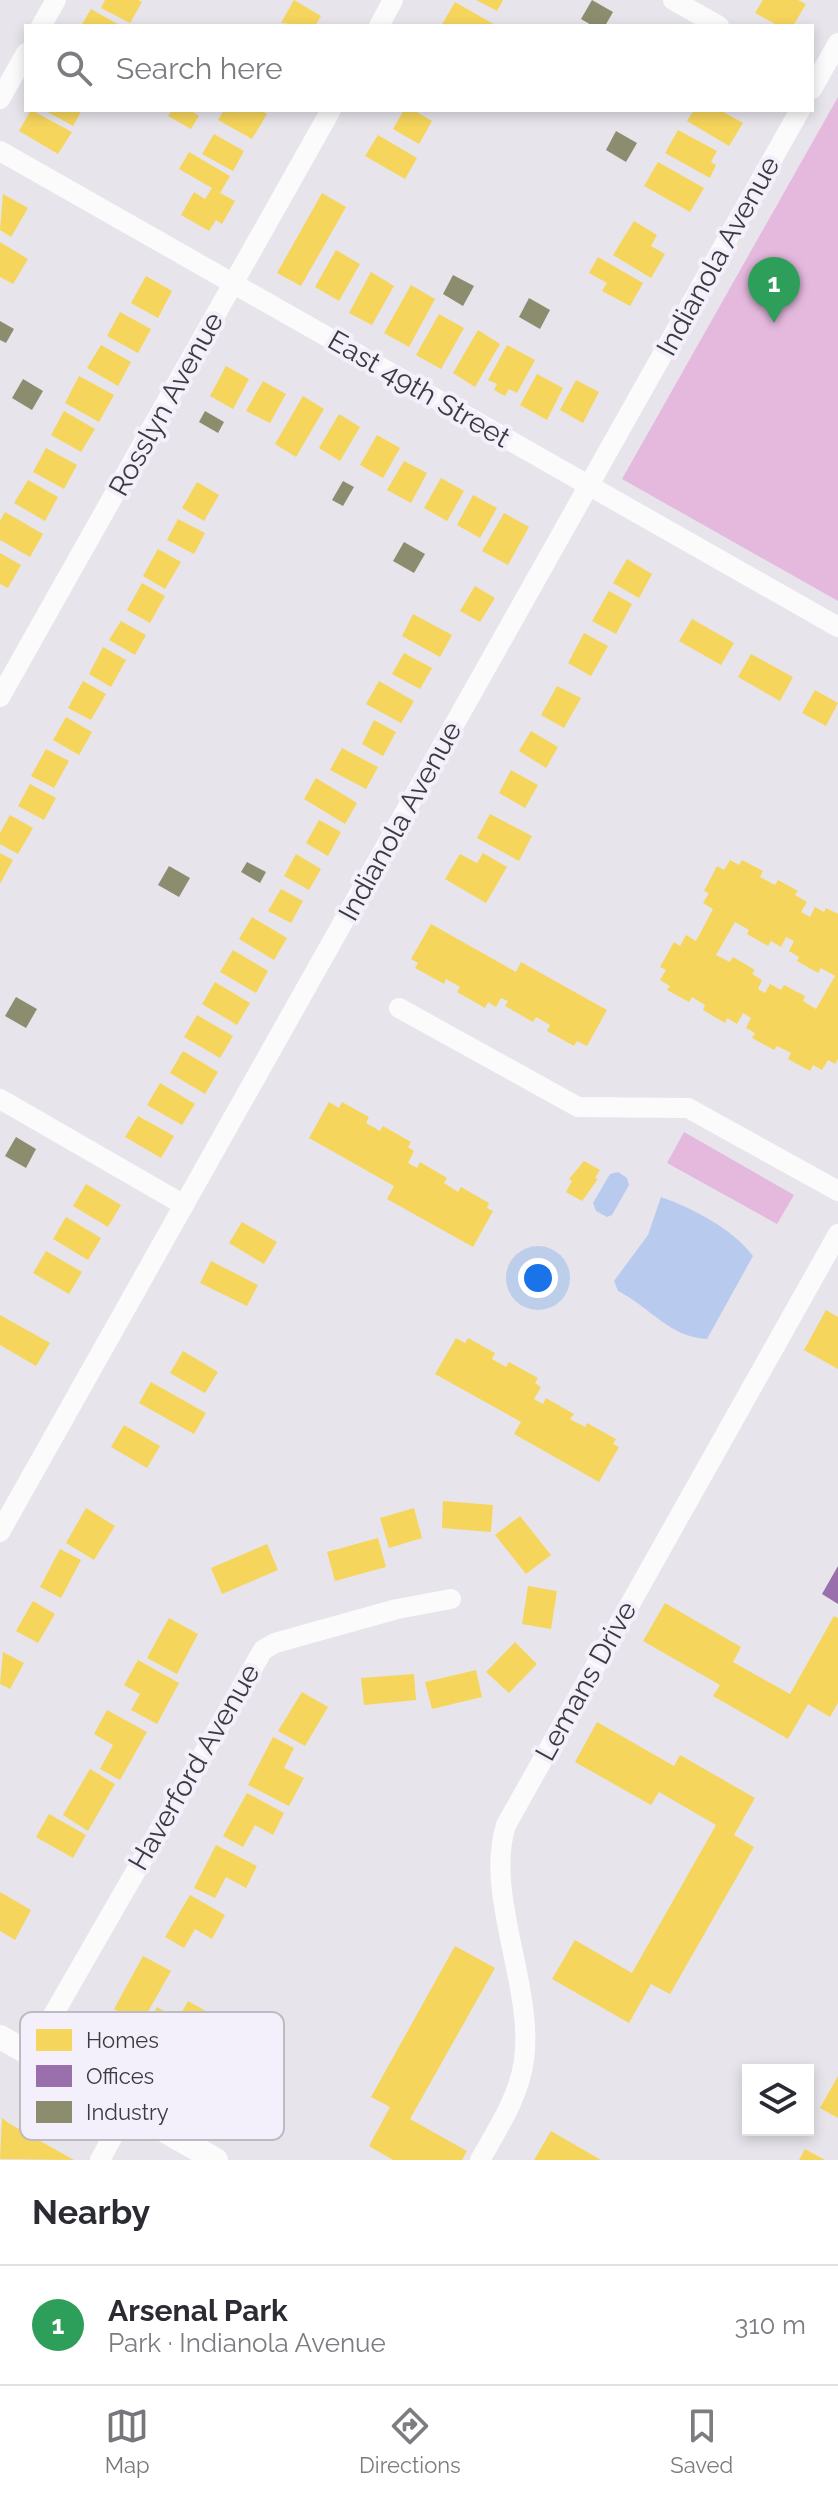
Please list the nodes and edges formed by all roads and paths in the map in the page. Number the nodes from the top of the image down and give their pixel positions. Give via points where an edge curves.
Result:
1 (56, 0) edge
2 (393, 0) edge
3 (673, 0) edge
4 (42, 24) edge
5 (380, 24) edge
6 (715, 24) edge
7 (838, 43) edge
8 (24, 57) edge
9 (814, 81) edge
10 (0, 99) edge
11 (330, 112) edge
12 (799, 112) edge
13 (0, 151) edge
14 (233, 283) junction
15 (589, 486) junction
16 (838, 627) edge
17 (0, 697) edge
18 (399, 1008) dead end
19 (0, 1099) edge
20 (838, 1191) edge
21 (184, 1205) junction
22 (838, 1234) edge
23 (0, 1532) edge
24 (451, 1599) dead end
25 (55, 2012) edge
26 (0, 2037) edge
27 (20, 2049) edge
28 (111, 2140) edge
29 (180, 2140) edge
30 (100, 2160) edge
31 (216, 2160) edge
32 (480, 2160) edge

1 - 4 street
2 - 5 street
3 - 6 street
7 - 9 street
8 - 10 street
11 - 14 street, Rosslyn Avenue
12 - 15 street, Indianola Avenue
13 - 14 street, East 49th Street
14 - 15 street, East 49th Street
14 - 17 street, Rosslyn Avenue
15 - 16 street, East 49th Street
15 - 21 street, Indianola Avenue
18 - 20 street via 578,1107 688,1108
19 - 21 street
21 - 23 street, Indianola Avenue
22 - 32 street, Lemans Drive via 506,1825 500,1865 524,2053 510,2106
24 - 25 street, Haverford Avenue via 397,1609 263,1650
26 - 27 street
28 - 30 street
29 - 31 street

